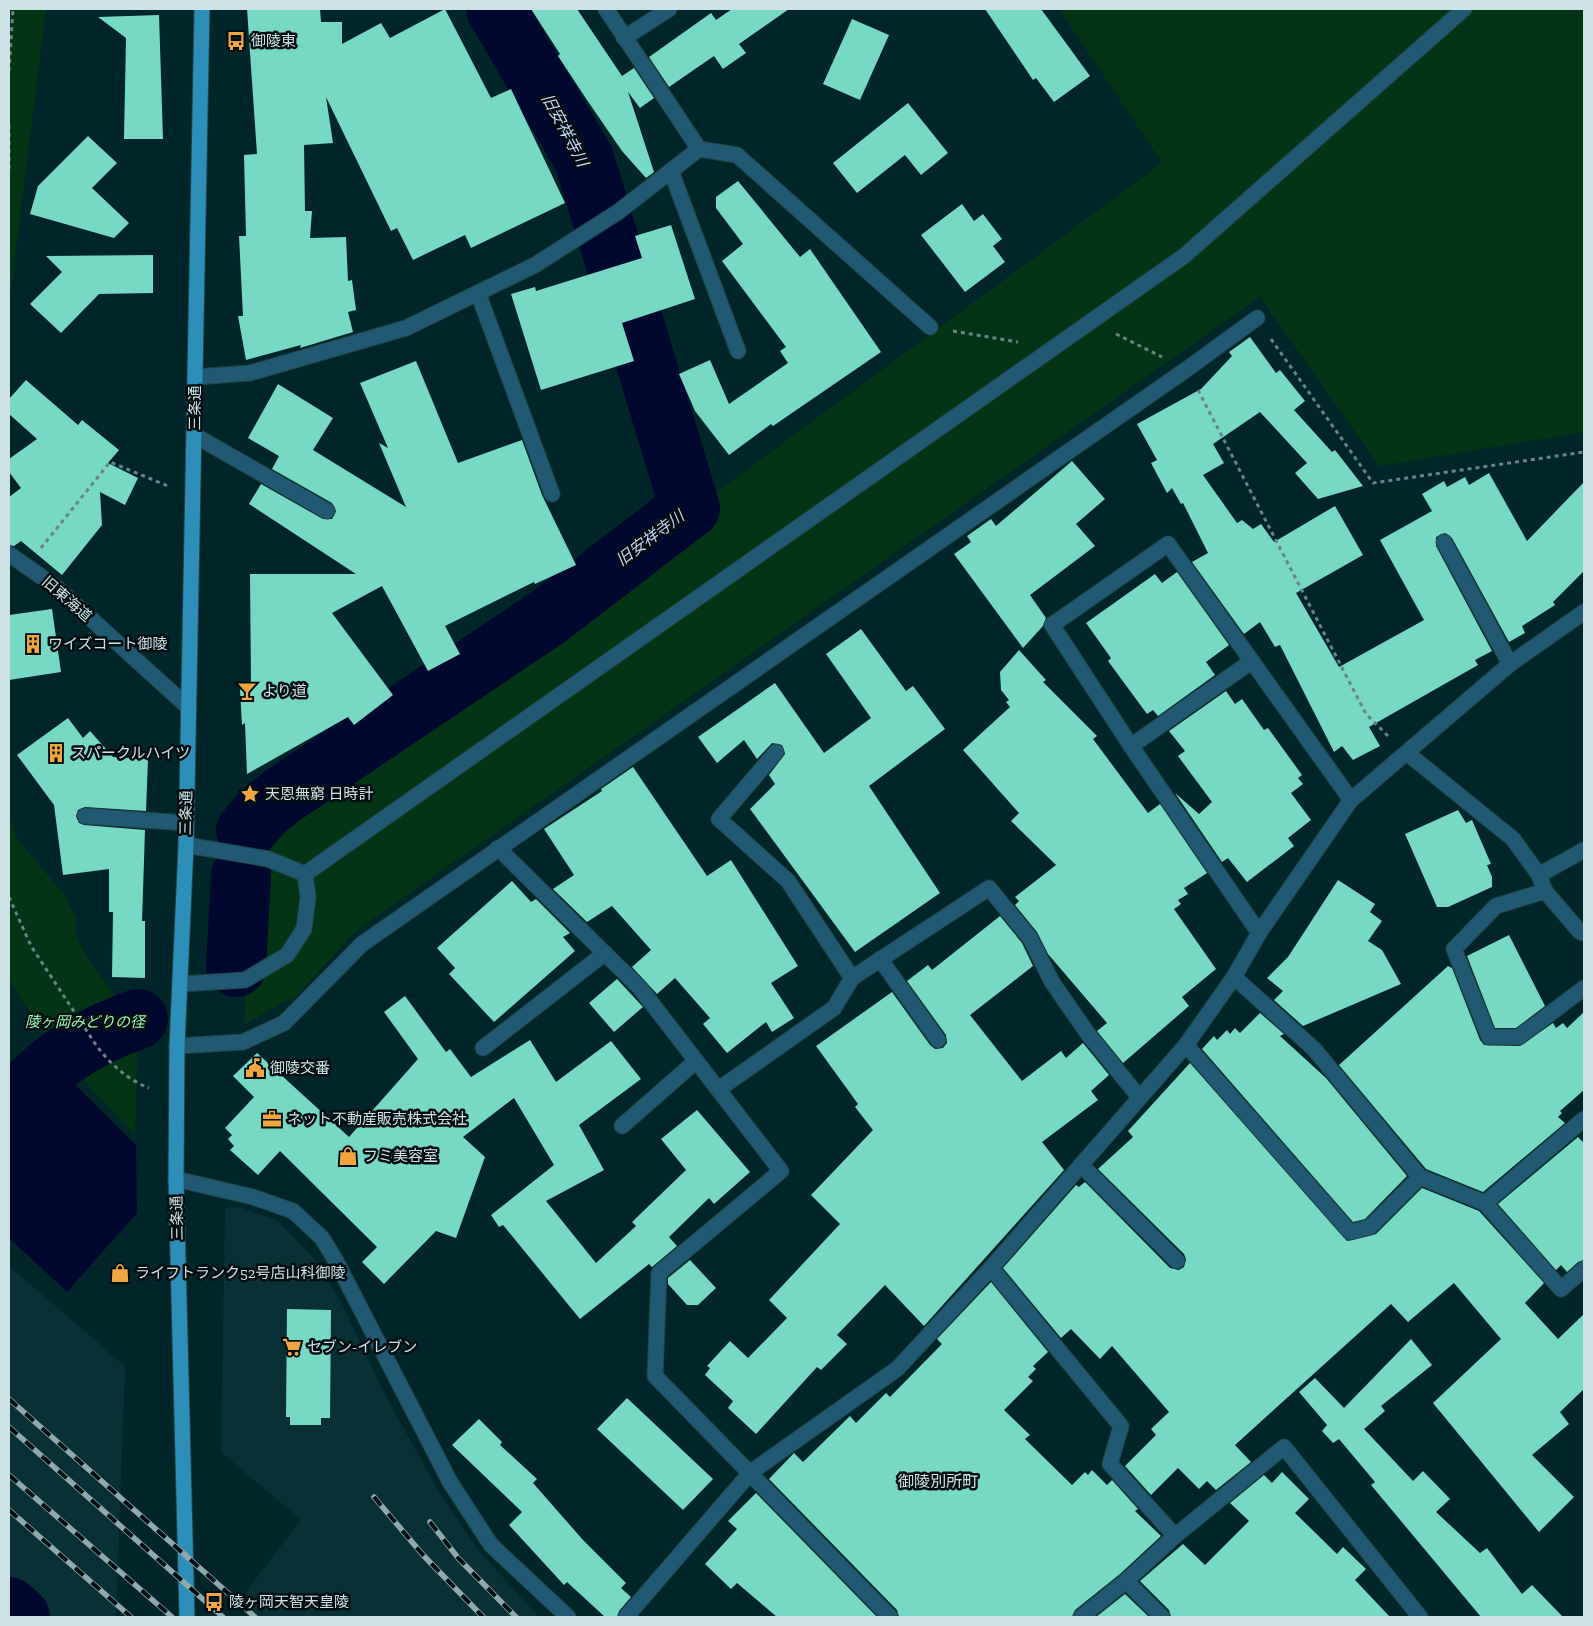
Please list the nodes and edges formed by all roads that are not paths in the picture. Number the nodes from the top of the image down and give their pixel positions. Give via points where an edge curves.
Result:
1 (202, 9) edge
2 (606, 9) edge
3 (669, 9) edge
4 (1464, 9) edge
5 (624, 38) junction
6 (699, 148) junction
7 (671, 171) junction
8 (478, 293) junction
9 (1256, 318) road end
10 (930, 327) road end
11 (738, 351) dead end
12 (195, 377) junction
13 (194, 435) junction
14 (552, 494) dead end
15 (327, 511) dead end
16 (1444, 542) dead end
17 (9, 554) edge
18 (1584, 612) edge
19 (1252, 661) junction
20 (1510, 664) junction
21 (189, 708) junction
22 (1131, 746) junction
23 (776, 752) dead end
24 (1408, 753) junction
25 (1352, 800) junction
26 (85, 816) dead end
27 (186, 823) junction
28 (186, 845) junction
29 (498, 848) junction
30 (1584, 850) edge
31 (305, 874) junction
32 (1539, 874) junction
33 (1545, 891) junction
34 (1259, 933) junction
35 (1584, 933) edge
36 (605, 953) junction
37 (880, 959) junction
38 (1234, 977) junction
39 (852, 978) junction
40 (181, 984) junction
41 (1584, 988) edge
42 (938, 1040) dead end
43 (1186, 1044) junction
44 (177, 1046) junction
45 (483, 1048) dead end
46 (696, 1061) junction
47 (720, 1089) junction
48 (1138, 1097) junction
49 (1584, 1120) edge
50 (622, 1126) dead end
51 (1081, 1165) junction
52 (1420, 1177) junction
53 (176, 1179) junction
54 (1485, 1203) junction
55 (1177, 1262) dead end
56 (991, 1268) junction
57 (1584, 1269) edge
58 (751, 1472) junction
59 (1175, 1536) junction
60 (1126, 1581) junction
61 (188, 1617) edge
62 (568, 1617) edge
63 (626, 1617) edge
64 (890, 1617) edge
65 (1081, 1617) edge
66 (1162, 1617) edge
67 (1420, 1617) edge

1 - 12 main road, 三条通
2 - 5 street
3 - 5 street
4 - 31 street via 1184,256
5 - 6 street
6 - 7 street
6 - 10 street via 737,155
7 - 8 street via 618,212 535,265
7 - 11 street
8 - 12 street via 397,330 250,373
8 - 14 street
9 - 29 street
12 - 13 main road, 三条通
13 - 15 street
13 - 21 main road, 三条通
16 - 20 street
17 - 21 street, 旧東海道 via 56,587
18 - 20 street
19 - 22 street
19 - 22 street via 1168,544 1052,625
19 - 25 street
20 - 24 street
21 - 27 main road, 三条通
22 - 34 street
23 - 39 street via 718,819 788,881
24 - 25 street
24 - 32 street via 1513,840
25 - 34 street
26 - 27 street
27 - 28 main road, 三条通
28 - 31 street via 268,859
28 - 40 main road, 三条通
29 - 36 street
29 - 44 street via 362,944 284,1023 243,1042
30 - 32 street
31 - 40 street via 308,897 304,929 287,955 244,980
32 - 33 street
33 - 35 street
33 - 41 street via 1496,906 1454,949 1489,1037 1519,1038
34 - 38 street
36 - 45 street
36 - 46 street via 640,988
37 - 39 street
37 - 42 street
37 - 48 street via 990,888 1030,938 1052,982 1088,1034
38 - 43 street
38 - 52 street via 1314,1049
39 - 47 street via 834,1008
40 - 44 main road, 三条通
43 - 48 street
43 - 52 street via 1350,1232 1370,1227
44 - 53 main road, 三条通
46 - 47 street
46 - 50 street
47 - 58 street via 781,1171 659,1273 655,1376
48 - 51 street
49 - 54 street
51 - 55 street
51 - 56 street
52 - 54 street
53 - 61 main road, 三条通
53 - 62 street via 253,1197 294,1211 322,1238 450,1482 491,1545
54 - 57 street via 1561,1289
56 - 58 street via 897,1369
56 - 59 street via 1121,1426 1110,1464
58 - 63 street
58 - 64 street
59 - 60 street
59 - 67 street via 1284,1447
60 - 65 street
60 - 66 street

